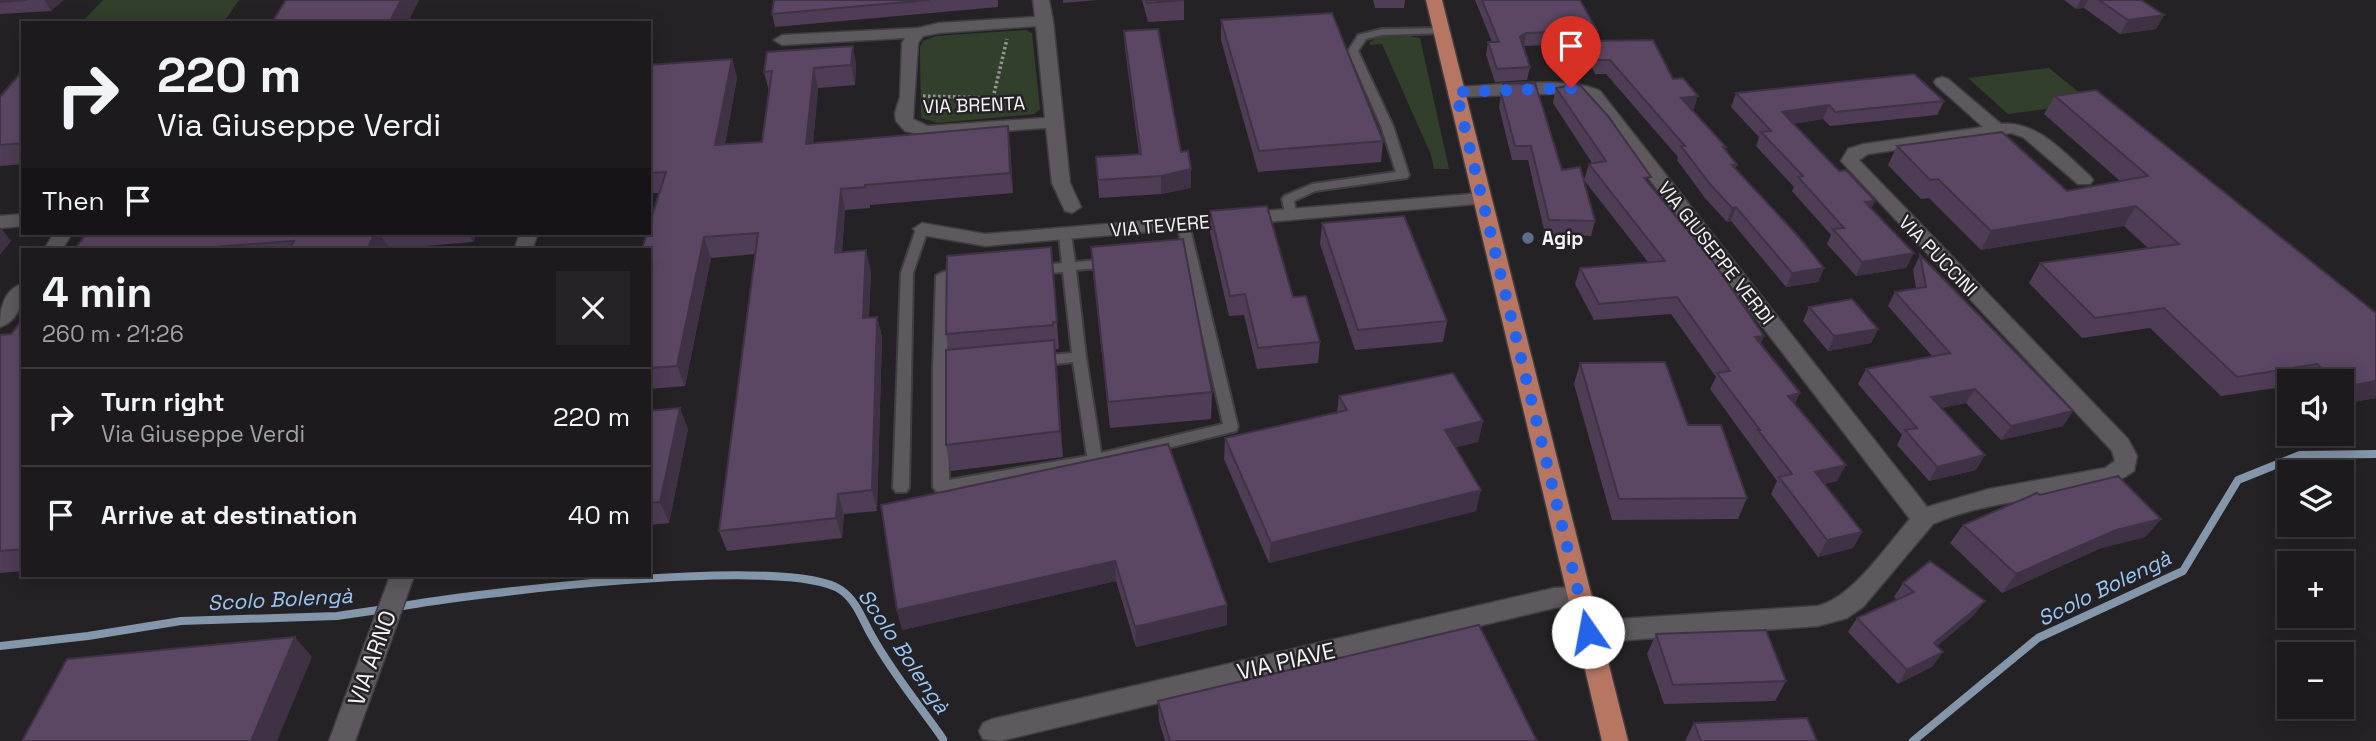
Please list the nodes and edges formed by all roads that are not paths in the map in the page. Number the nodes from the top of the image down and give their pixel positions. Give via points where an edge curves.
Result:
1 (1041, 0) edge
2 (1434, 0) edge
3 (1045, 21) junction
4 (1444, 30) junction
5 (918, 33) junction
6 (782, 40) dead end
7 (1942, 82) dead end
8 (1456, 92) junction
9 (1055, 122) junction
10 (1997, 130) junction
11 (2084, 180) dead end
12 (1482, 199) junction
13 (1072, 207) dead end
14 (1290, 214) junction
15 (21, 220) edge
16 (0, 222) edge
17 (1183, 224) junction
18 (922, 229) joint
19 (1065, 235) junction
20 (1123, 262) edge
21 (1068, 267) junction
22 (1013, 271) edge
23 (985, 273) edge
24 (21, 293) edge
25 (0, 320) edge
26 (1079, 357) junction
27 (1024, 363) edge
28 (1095, 460) junction
29 (901, 488) dead end
30 (1925, 518) junction
31 (402, 577) edge
32 (1581, 597) junction
33 (1588, 632) junction
34 (992, 731) dead end
35 (342, 741) edge
36 (1615, 741) edge

1 - 3 street, VIA BRENTA
2 - 4 main road
3 - 5 street
3 - 9 street, VIA BRENTA
4 - 8 main road
4 - 14 lane via 1382,32 1362,37 1353,51 1403,175 1312,188 1287,199
5 - 6 street
5 - 9 street, VIA BRENTA via 910,43 904,113 911,127 928,131
7 - 10 street
8 - 12 main road
8 - 30 street, VIA GIUSEPPE VERDI via 1571,88 1594,95
9 - 13 street, VIA BRENTA via 1062,191
10 - 11 street, VIA PUCCINI via 2029,133
10 - 30 street, VIA PUCCINI via 1864,149 1850,161 2120,445 2126,465 2111,476 1989,498
12 - 14 street, VIA TEVERE
12 - 32 main road
14 - 17 street, VIA TEVERE
15 - 16 street
17 - 19 street, VIA TEVERE
17 - 28 lane via 1184,256 1231,426
18 - 19 street, VIA TEVERE via 985,240
18 - 29 lane via 907,273
19 - 21 lane
20 - 21 lane
21 - 22 lane
21 - 26 lane
23 - 28 lane via 943,276 947,370 941,487
24 - 25 street
26 - 27 lane
26 - 28 lane
30 - 33 street via 1854,600 1838,611
31 - 35 street, VIA ARNO
32 - 33 main road
32 - 34 street, VIA PIAVE via 1555,598
33 - 36 main road

